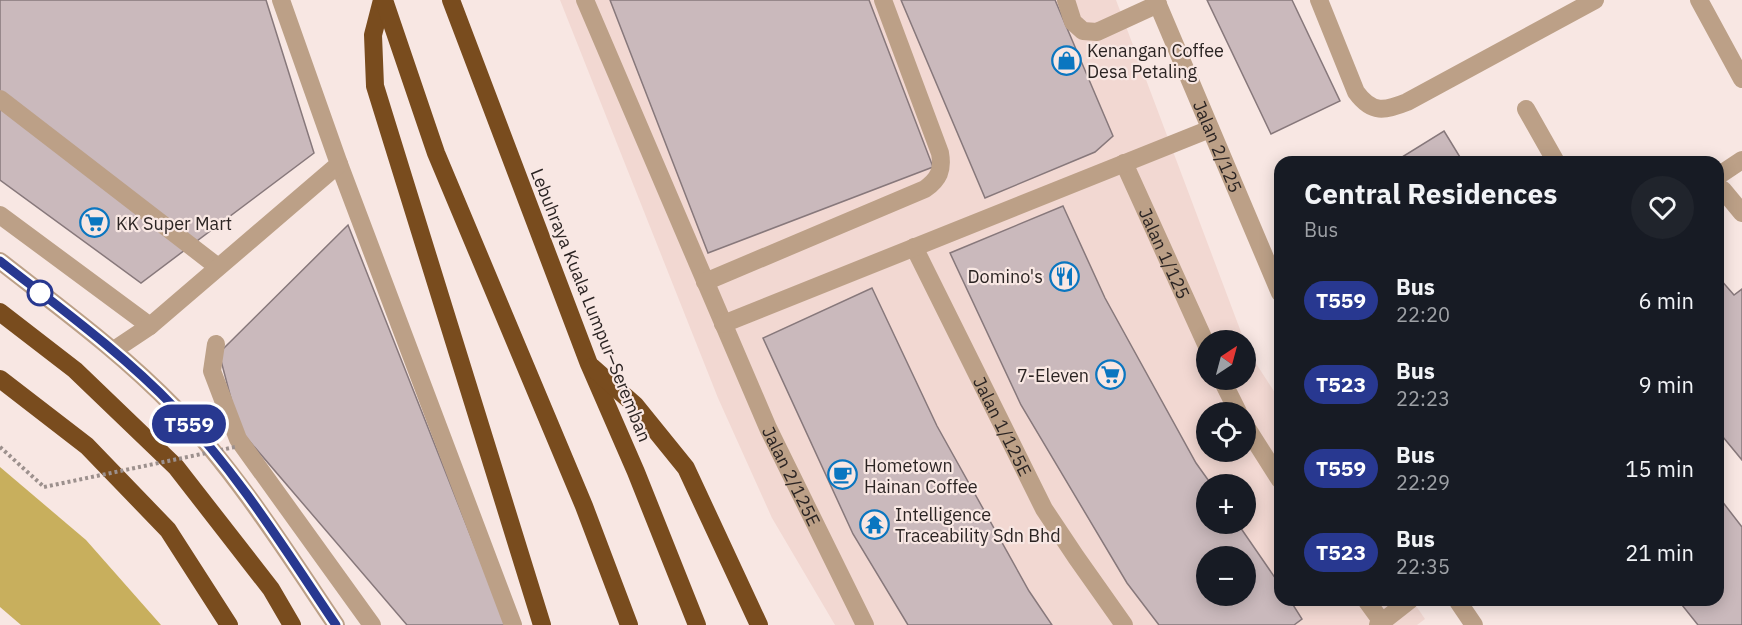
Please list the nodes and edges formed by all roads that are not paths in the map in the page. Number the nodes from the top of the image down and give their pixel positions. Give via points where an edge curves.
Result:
1 (281, 0) edge
2 (383, 0) edge
3 (451, 0) edge
4 (585, 0) edge
5 (883, 0) edge
6 (1066, 0) edge
7 (1319, 0) edge
8 (1595, 0) edge
9 (1699, 0) edge
10 (1157, 2) edge
11 (1742, 79) edge
12 (0, 99) edge
13 (1526, 109) dead end
14 (1210, 129) junction
15 (1553, 156) edge
16 (1742, 160) edge
17 (1124, 163) junction
18 (339, 164) junction
19 (1724, 172) edge
20 (1724, 191) edge
21 (1741, 209) edge
22 (0, 215) edge
23 (914, 247) junction
24 (0, 261) edge
25 (218, 267) junction
26 (1274, 279) edge
27 (705, 282) junction
28 (0, 312) edge
29 (723, 324) junction
30 (150, 326) junction
31 (1200, 330) edge
32 (216, 344) dead end
33 (114, 350) junction
34 (589, 364) junction
35 (0, 379) edge
36 (1256, 442) edge
37 (1274, 471) edge
38 (1370, 606) edge
39 (1402, 606) edge
40 (1461, 606) edge
41 (1380, 623) edge
42 (229, 625) edge
43 (292, 625) edge
44 (336, 625) edge
45 (372, 625) edge
46 (513, 625) edge
47 (542, 625) edge
48 (629, 625) edge
49 (696, 625) edge
50 (759, 625) edge
51 (865, 625) edge
52 (1124, 625) edge
53 (1474, 625) edge

1 - 18 street
2 - 47 highway via 373,34 375,86
2 - 48 highway via 436,153 584,506
3 - 34 highway, Lebuhraya Kuala Lumpur–Seremban
4 - 27 street, Jalan 2/125E
5 - 27 street via 940,153 940,174 925,189
6 - 10 street via 1073,22 1083,31 1097,32
7 - 8 street via 1356,92 1371,107 1382,109 1407,102
9 - 11 street
10 - 14 street, Jalan 2/125
12 - 25 street
13 - 15 street
14 - 17 street
14 - 26 street, Jalan 2/125
16 - 19 street
17 - 23 street
17 - 31 street, Jalan 1/125
18 - 25 street
18 - 46 street
20 - 21 street
22 - 30 street
23 - 29 street
23 - 52 street, Jalan 1/125E via 1044,509
24 - 33 street
25 - 30 street
27 - 29 street, Jalan 2/125E
28 - 43 highway via 75,370 176,467 271,588
29 - 51 street, Jalan 2/125E via 768,428
30 - 33 street
32 - 45 street via 212,371 238,439
33 - 44 street via 176,408 230,472
34 - 49 highway, Lebuhraya Kuala Lumpur–Seremban
34 - 50 highway via 635,405 686,468
35 - 42 highway via 87,446 168,530
36 - 37 street
38 - 41 street
39 - 41 street
40 - 53 street

